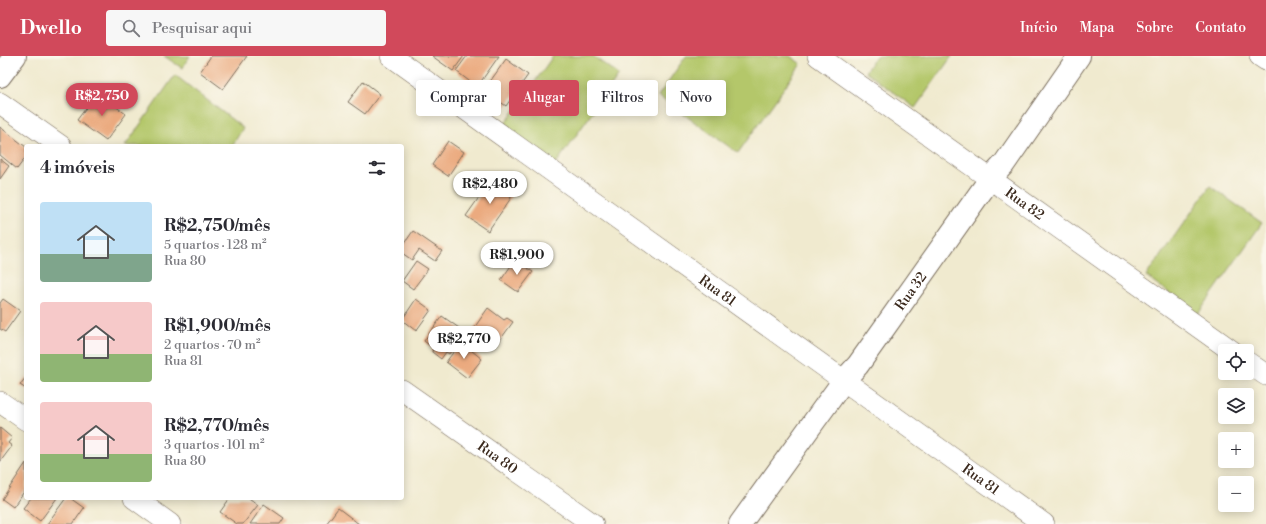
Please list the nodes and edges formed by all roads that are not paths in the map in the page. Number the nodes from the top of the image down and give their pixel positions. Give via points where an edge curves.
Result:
1 (15, 56) edge
2 (391, 56) edge
3 (818, 56) edge
4 (1079, 56) edge
5 (1260, 56) edge
6 (1266, 60) edge
7 (0, 76) edge
8 (0, 103) edge
9 (58, 144) edge
10 (990, 179) junction
11 (1222, 344) edge
12 (1254, 367) edge
13 (1266, 375) edge
14 (844, 380) junction
15 (404, 391) edge
16 (0, 402) edge
17 (24, 419) edge
18 (137, 500) edge
19 (170, 524) edge
20 (593, 524) edge
21 (740, 524) edge
22 (1044, 524) edge

1 - 7 main road
2 - 14 street, Rua 81
3 - 10 street, Rua 82
4 - 10 main road, Rua 32 via 1004,164
5 - 6 street
8 - 9 street
10 - 11 street, Rua 82
10 - 14 main road, Rua 32 via 858,365
12 - 13 street
14 - 21 main road, Rua 32
14 - 22 street, Rua 81
15 - 20 street, Rua 80
16 - 17 street
18 - 19 street

